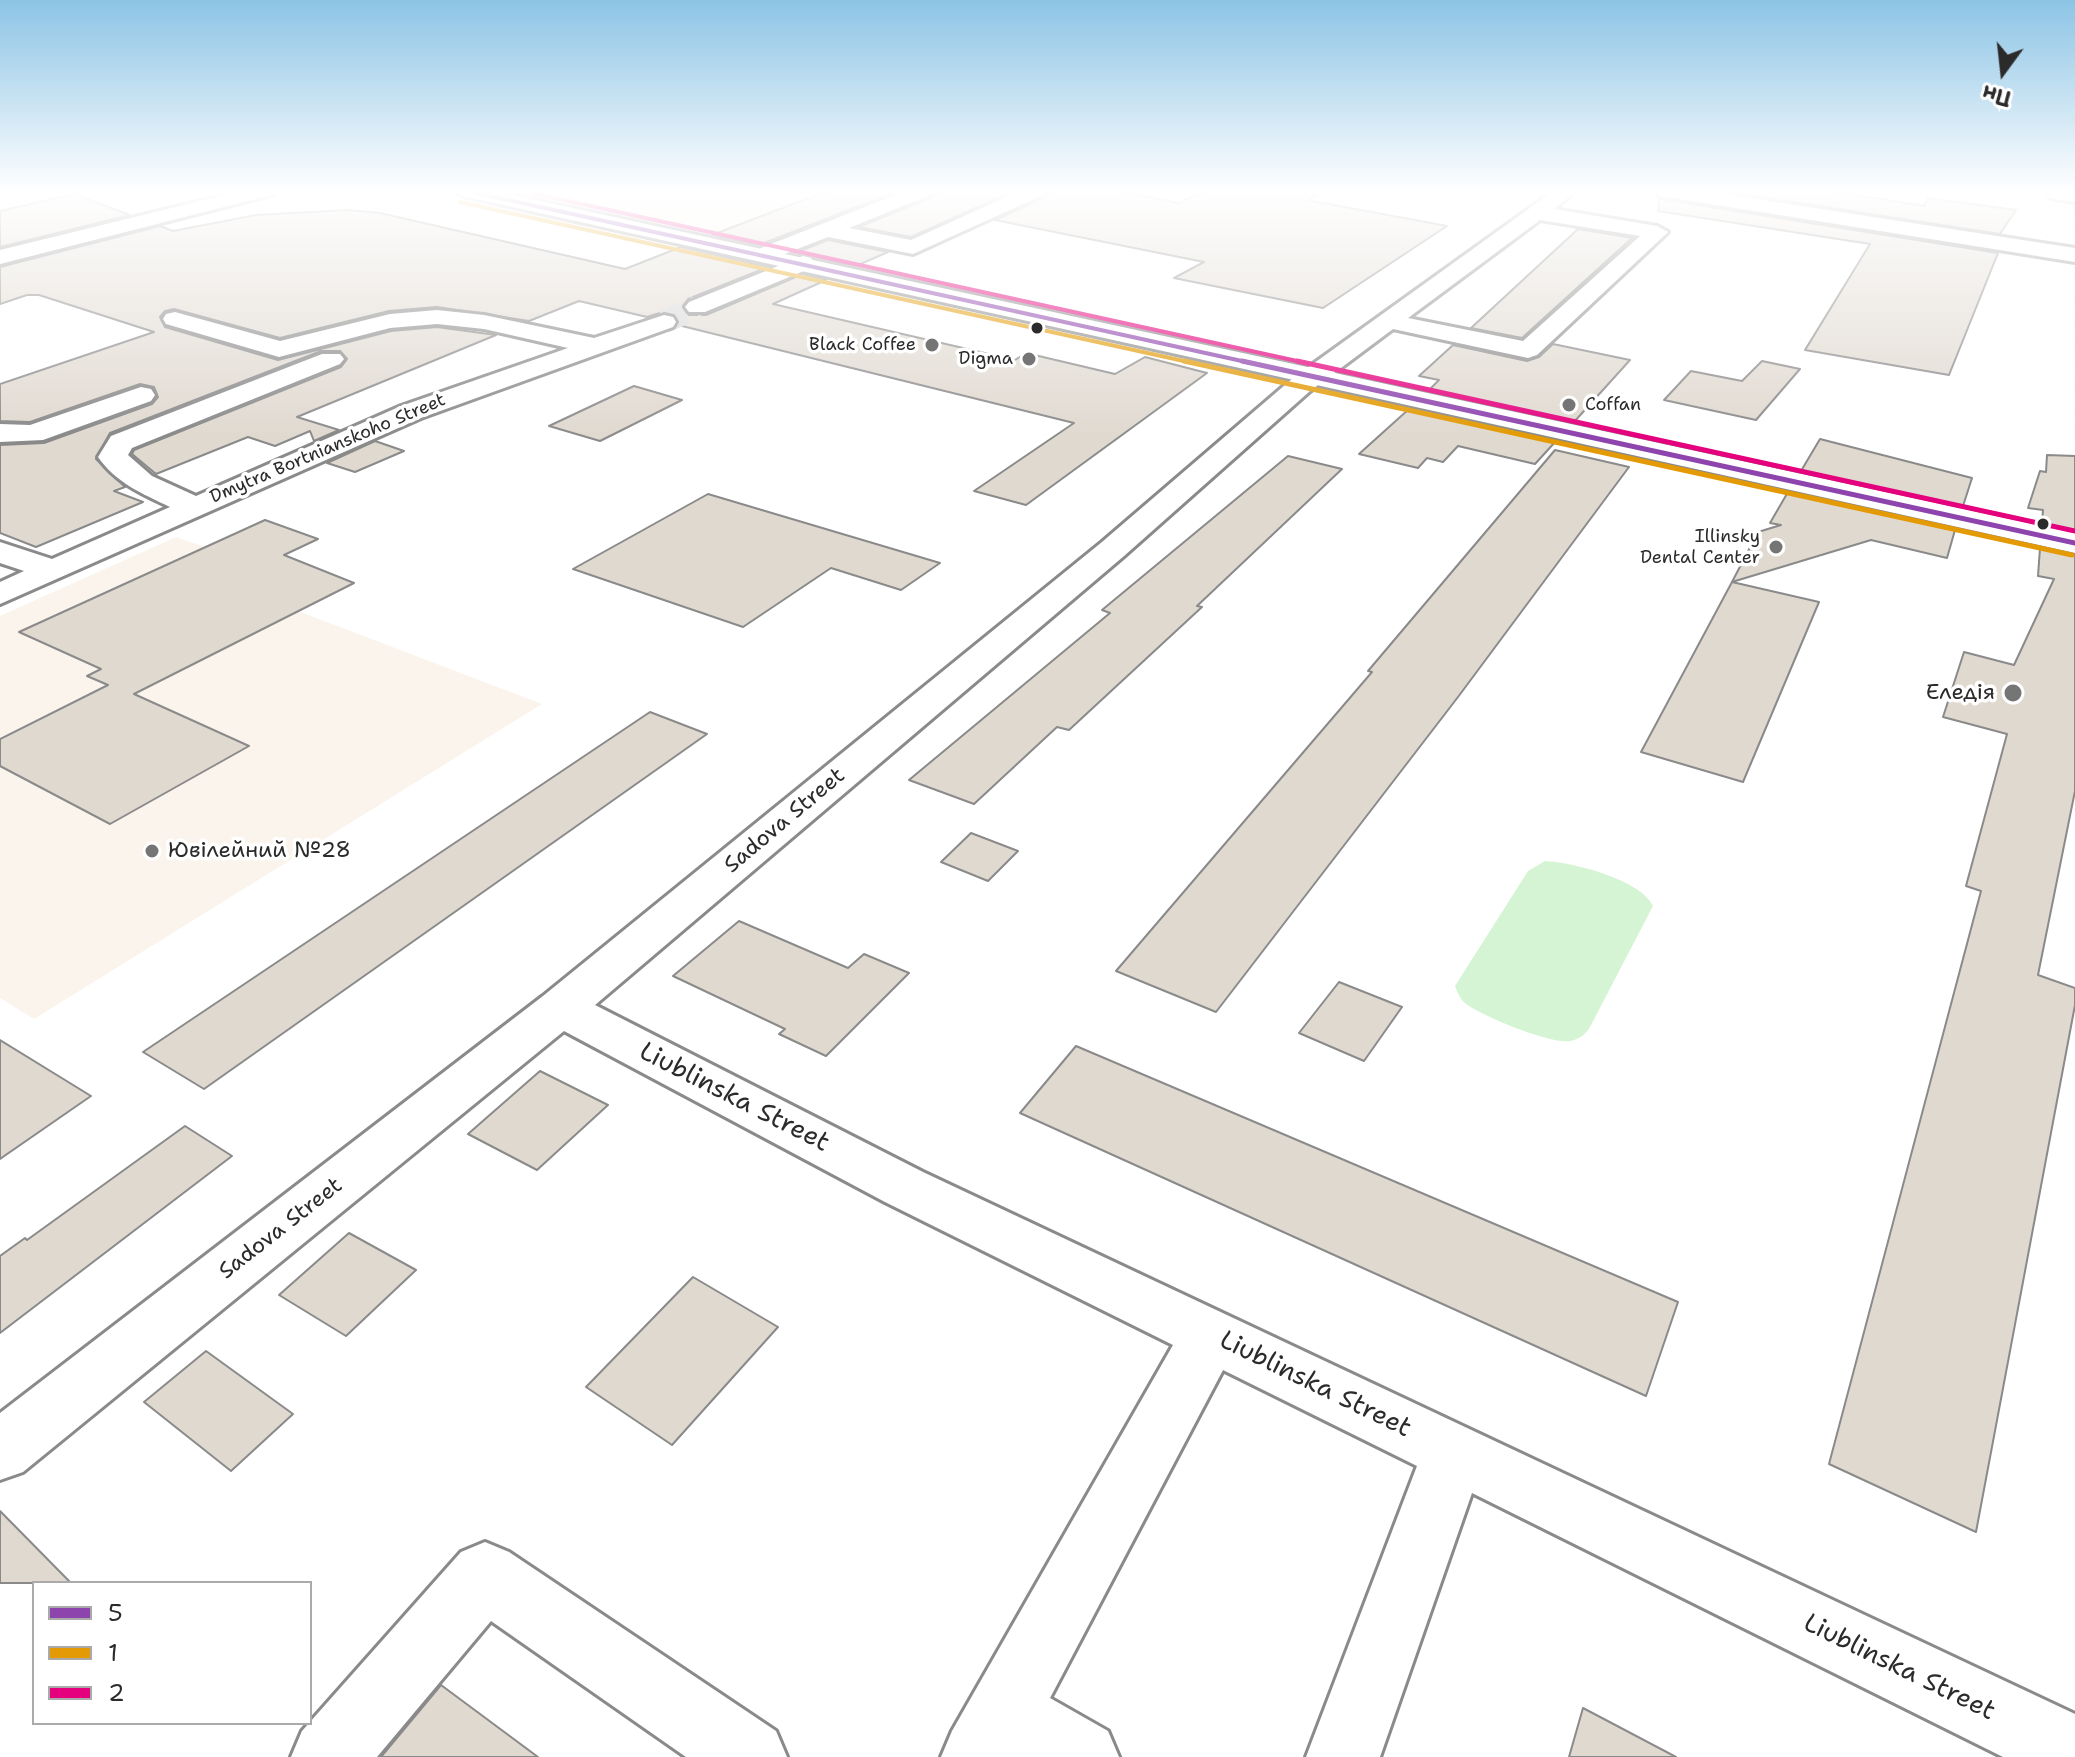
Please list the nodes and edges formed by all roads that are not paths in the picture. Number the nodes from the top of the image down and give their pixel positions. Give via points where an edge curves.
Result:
1 (781, 272) edge
2 (844, 272) edge
3 (1455, 272) edge
4 (1613, 272) edge
5 (697, 307) tunnel mouth
6 (175, 319) dead end
7 (1388, 321) junction
8 (664, 322) tunnel mouth
9 (377, 340) dead end
10 (595, 346) junction
11 (1314, 375) junction
12 (141, 395) dead end
13 (0, 433) edge
14 (193, 506) junction
15 (2075, 543) edge
16 (0, 552) edge
17 (54, 570) junction
18 (0, 594) edge
19 (560, 1008) junction
20 (1211, 1335) junction
21 (0, 1451) edge
22 (1454, 1452) junction
23 (991, 1734) edge
24 (2075, 1753) edge
25 (328, 1757) edge
26 (750, 1757) edge
27 (1082, 1757) edge
28 (1343, 1757) edge

1 - 5 street
2 - 11 street
3 - 7 street, Sadova Street
4 - 7 street via 1528,350
6 - 10 street via 279,349 390,321 437,317
7 - 11 street, Sadova Street
8 - 10 street, Dmytra Bortnianskoho Street
9 - 14 street via 121,442 113,457 141,482
10 - 14 street, Dmytra Bortnianskoho Street via 411,412
11 - 15 street
11 - 19 street, Sadova Street via 1113,549
12 - 13 street via 33,434
14 - 17 street, Dmytra Bortnianskoho Street
16 - 17 street
17 - 18 street, Dmytra Bortnianskoho Street
19 - 20 street, Liublinska Street via 904,1187
19 - 21 street, Sadova Street
20 - 22 street, Liublinska Street
20 - 23 street
22 - 24 street, Liublinska Street
22 - 28 street
23 - 27 street
25 - 26 street via 485,1576

